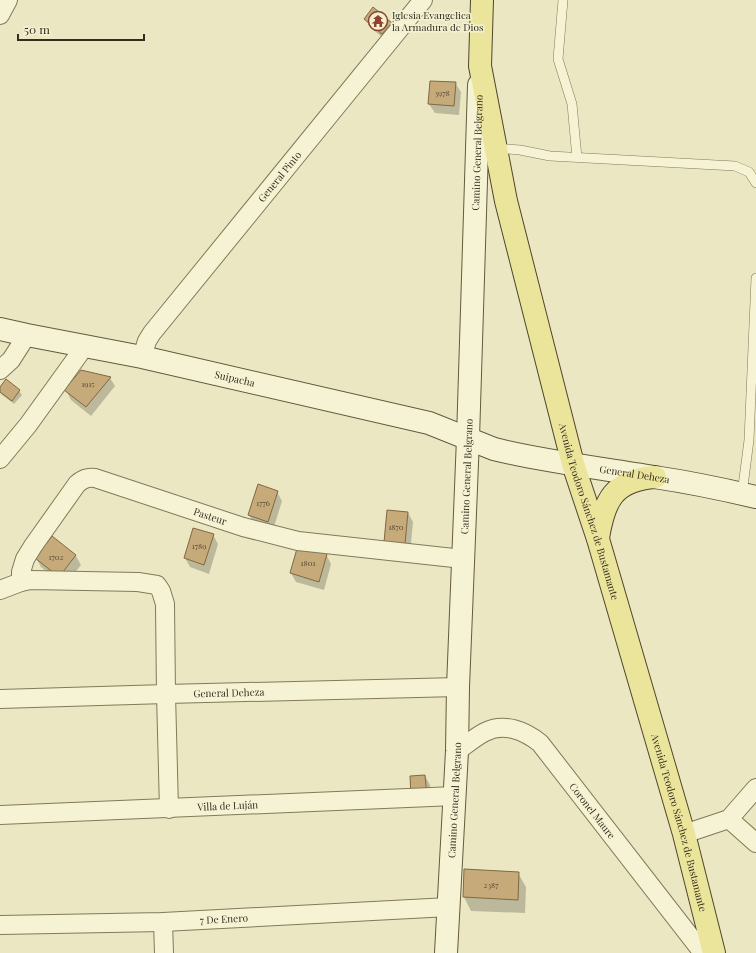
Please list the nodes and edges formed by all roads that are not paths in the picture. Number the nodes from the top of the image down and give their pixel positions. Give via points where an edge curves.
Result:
1 (8, 0) edge
2 (423, 0) edge
3 (482, 0) edge
4 (563, 0) edge
5 (0, 15) edge
6 (480, 66) junction
7 (496, 148) junction
8 (577, 158) junction
9 (756, 183) edge
10 (756, 278) edge
11 (0, 329) edge
12 (27, 335) junction
13 (86, 346) junction
14 (142, 357) junction
15 (0, 370) edge
16 (468, 438) junction
17 (0, 459) edge
18 (573, 464) junction
19 (655, 477) junction
20 (749, 495) edge
21 (598, 539) junction
22 (462, 559) junction
23 (21, 582) junction
24 (0, 590) edge
25 (458, 687) junction
26 (166, 694) junction
27 (0, 699) edge
28 (457, 751) junction
29 (756, 788) edge
30 (455, 796) junction
31 (169, 809) junction
32 (0, 815) edge
33 (729, 819) junction
34 (684, 834) junction
35 (756, 843) edge
36 (448, 907) junction
37 (163, 922) junction
38 (0, 926) edge
39 (164, 953) edge
40 (446, 953) edge
41 (703, 953) edge
42 (714, 953) edge

1 - 5 street
2 - 14 street, General Pinto via 152,332
3 - 6 main road, Camino General Belgrano
4 - 8 lane via 558,59 572,104
6 - 7 main road, Avenida Teodoro Sánchez de Bustamante
6 - 16 street, Camino General Belgrano
7 - 8 lane
7 - 18 main road, Avenida Teodoro Sánchez de Bustamante via 506,201
8 - 9 lane via 735,166 749,172
10 - 20 lane
11 - 12 street, Suipacha
12 - 13 street, Suipacha
12 - 15 street via 11,360
13 - 14 street, Suipacha
13 - 17 street
14 - 16 street, Suipacha via 428,423
16 - 18 street, General Deheza via 506,452
16 - 22 street, Camino General Belgrano
18 - 19 street, General Deheza
18 - 21 main road, Avenida Teodoro Sánchez de Bustamante
19 - 20 street, General Deheza
19 - 21 main road via 633,480 607,502
21 - 34 main road, Avenida Teodoro Sánchez de Bustamante
22 - 23 street, Pasteur via 298,541 243,527 88,477 77,484 33,546 25,559
22 - 25 street, Camino General Belgrano
23 - 24 street
23 - 26 street via 138,582 157,585 165,604
25 - 26 street, General Deheza
25 - 28 street, Camino General Belgrano
26 - 27 street, General Deheza
26 - 31 street
28 - 30 street, Camino General Belgrano
28 - 41 street, Coronel Maure via 486,731 504,728 529,734 540,743
29 - 33 street
30 - 31 street, Villa de Luján
30 - 36 street, Camino General Belgrano
31 - 32 street, Villa de Luján
33 - 34 street
33 - 35 street
34 - 42 main road, Avenida Teodoro Sánchez de Bustamante
36 - 37 street, 7 De Enero
36 - 40 street, Camino General Belgrano
37 - 38 street, 7 De Enero
37 - 39 street

